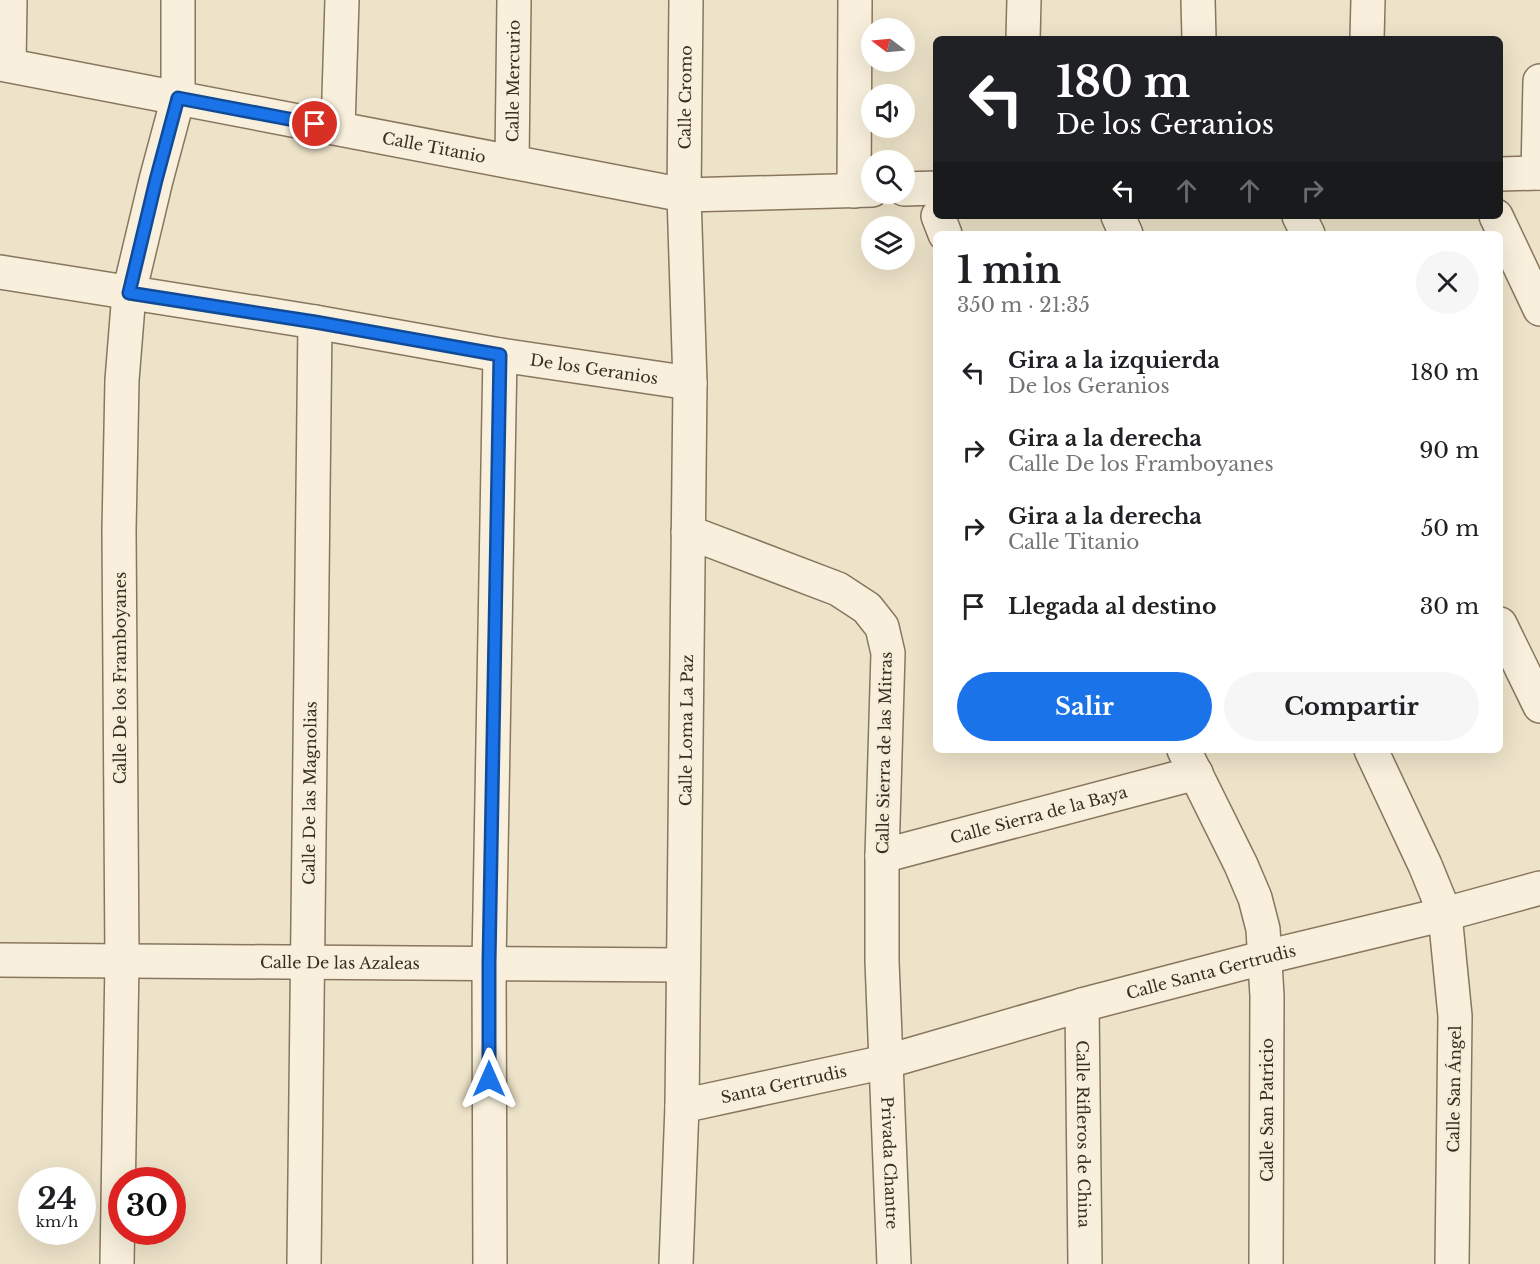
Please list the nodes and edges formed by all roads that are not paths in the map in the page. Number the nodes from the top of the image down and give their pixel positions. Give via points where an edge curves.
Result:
1 (10, 0) edge
2 (178, 0) edge
3 (342, 0) edge
4 (514, 0) edge
5 (686, 0) edge
6 (855, 0) edge
7 (1024, 0) edge
8 (1198, 0) edge
9 (1368, 0) edge
10 (1023, 36) edge
11 (1199, 36) edge
12 (1367, 36) edge
13 (4, 64) edge
14 (1540, 81) edge
15 (178, 98) junction
16 (338, 128) junction
17 (861, 150) edge
18 (512, 162) junction
19 (1539, 173) edge
20 (1503, 174) edge
21 (861, 190) edge
22 (684, 195) junction
23 (1497, 219) edge
24 (0, 272) edge
25 (129, 293) junction
26 (1540, 309) edge
27 (315, 322) junction
28 (500, 355) junction
29 (690, 383) junction
30 (688, 532) junction
31 (1503, 630) edge
32 (1540, 706) edge
33 (1372, 753) edge
34 (1190, 761) edge
35 (882, 856) junction
36 (1540, 888) edge
37 (1445, 914) junction
38 (1266, 957) junction
39 (0, 960) edge
40 (122, 961) junction
41 (309, 961) junction
42 (489, 963) junction
43 (682, 965) junction
44 (1082, 1005) junction
45 (885, 1062) junction
46 (682, 1106) junction
47 (117, 1264) edge
48 (304, 1264) edge
49 (490, 1264) edge
50 (676, 1264) edge
51 (894, 1264) edge
52 (1085, 1264) edge
53 (1266, 1264) edge
54 (1452, 1264) edge

1 - 13 street
2 - 15 street, Calle De los Framboyanes
3 - 16 street
4 - 18 street, Calle Mercurio
5 - 22 street, Calle Cromo
6 - 17 street
7 - 10 street
8 - 11 street
9 - 12 street
13 - 15 street, Calle Titanio
14 - 19 street
15 - 16 street, Calle Titanio
15 - 25 street, Calle De los Framboyanes
16 - 18 street, Calle Titanio
18 - 22 street, Calle Titanio
19 - 20 street
21 - 22 street, Calle Titanio
22 - 29 street, Calle Loma La Paz
23 - 26 street
24 - 25 street, De los Geranios
25 - 27 street, De los Geranios
25 - 40 street, Calle De los Framboyanes via 122,380 119,530
27 - 28 street, De los Geranios
27 - 41 street, Calle De las Magnolias
28 - 29 street, De los Geranios
28 - 42 street
29 - 30 street, Calle Loma La Paz
30 - 35 street, Calle Sierra de las Mitras via 838,589 867,608 882,627 888,653
30 - 43 street, Calle Loma La Paz
31 - 32 street
33 - 37 street, Calle San Ángel
34 - 35 street, Calle Sierra de la Baya
34 - 38 street, Calle San Patricio via 1255,898
35 - 45 street, Calle Sierra de las Mitras
36 - 37 street, Calle Santa Gertrudis
37 - 38 street, Calle Santa Gertrudis
37 - 54 street, Calle San Ángel via 1455,1016
38 - 44 street, Calle Santa Gertrudis
38 - 53 street, Calle San Patricio
39 - 40 street, Calle De las Azaleas
40 - 41 street, Calle De las Azaleas
40 - 47 street, Calle De los Framboyanes
41 - 42 street, Calle De las Azaleas
41 - 48 street, Calle De las Magnolias
42 - 43 street, Calle De las Azaleas
42 - 49 street
43 - 46 street, Calle Loma La Paz
44 - 45 street, Calle Santa Gertrudis
44 - 52 street, Calle Rifleros de China
45 - 46 street, Santa Gertrudis
45 - 51 street, Privada Chantre
46 - 50 street, Calle Loma La Paz

